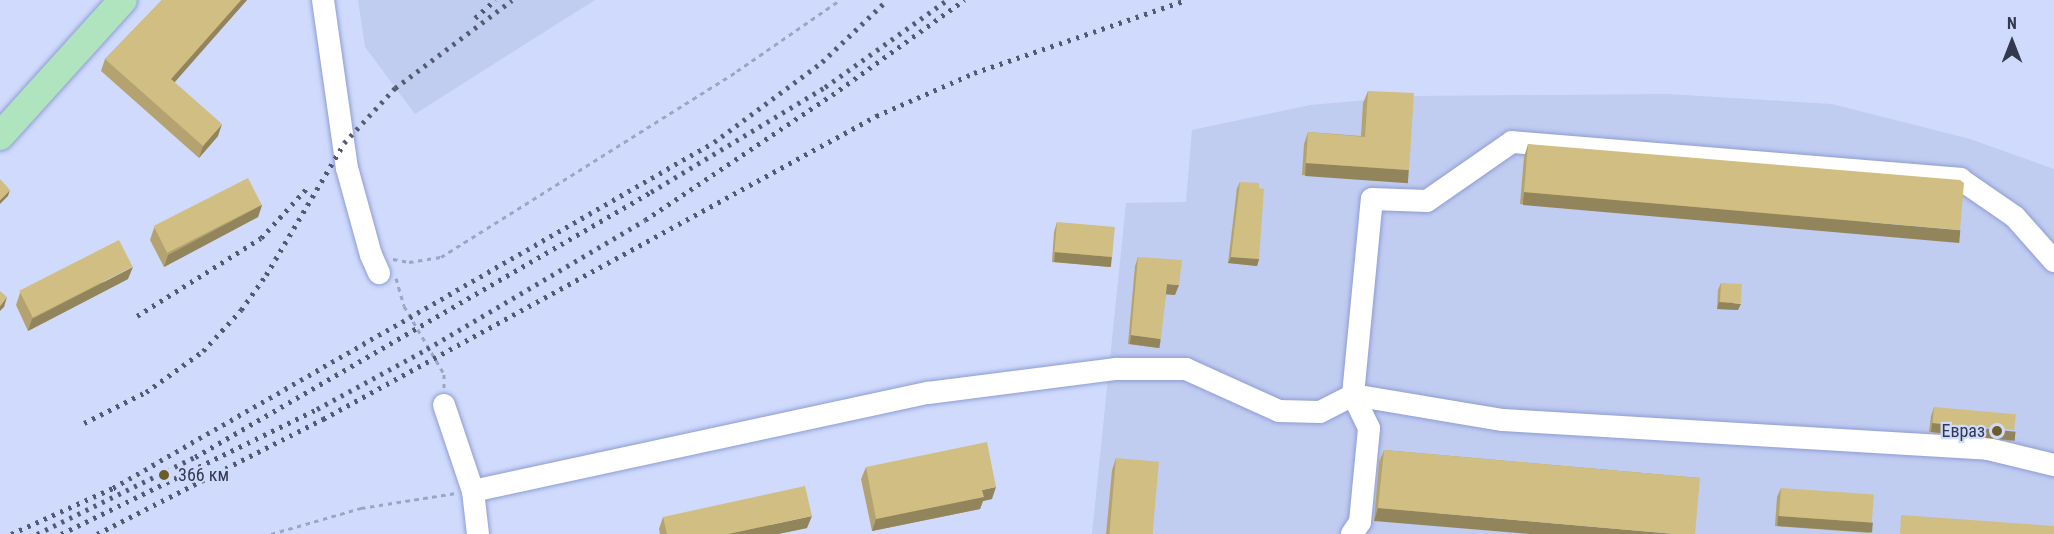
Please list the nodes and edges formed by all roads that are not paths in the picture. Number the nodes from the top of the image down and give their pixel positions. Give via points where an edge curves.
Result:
1 (123, 0) edge
2 (323, 0) edge
3 (0, 136) edge
4 (2054, 261) edge
5 (385, 266) road end
6 (1353, 395) junction
7 (444, 405) road end
8 (2054, 465) edge
9 (472, 491) junction
10 (478, 534) edge
11 (1352, 534) edge

1 - 3 main road
2 - 5 street via 347,168 371,255
4 - 6 street via 2015,217 1960,179 1512,142 1427,201 1372,199
6 - 8 street via 1503,420 1988,449
6 - 9 street via 1320,412 1279,411 1186,369 1116,369 928,393
6 - 11 street via 1369,428 1360,522
7 - 9 street
9 - 10 street

